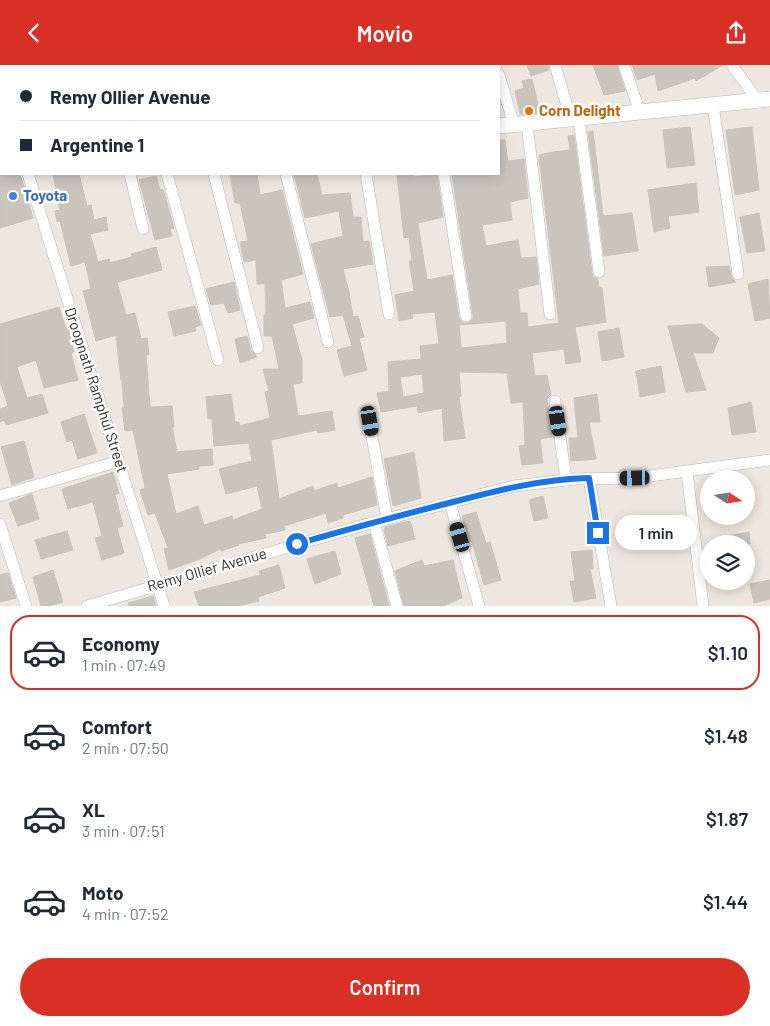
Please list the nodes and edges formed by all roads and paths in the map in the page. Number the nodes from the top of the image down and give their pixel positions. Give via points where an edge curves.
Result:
1 (555, 65) edge
2 (624, 65) edge
3 (732, 65) edge
4 (500, 79) edge
5 (764, 100) edge
6 (713, 105) junction
7 (640, 113) junction
8 (575, 119) junction
9 (513, 125) edge
10 (28, 175) edge
11 (130, 175) edge
12 (166, 175) edge
13 (214, 175) edge
14 (286, 175) edge
15 (366, 175) edge
16 (444, 175) edge
17 (143, 229) dead end
18 (599, 272) dead end
19 (738, 274) dead end
20 (389, 314) dead end
21 (550, 314) dead end
22 (466, 316) dead end
23 (328, 342) dead end
24 (258, 348) dead end
25 (218, 360) dead end
26 (555, 401) dead end
27 (370, 421) dead end
28 (770, 460) edge
29 (119, 461) junction
30 (687, 472) junction
31 (589, 478) junction
32 (566, 480) junction
33 (0, 496) edge
34 (450, 503) junction
35 (387, 519) junction
36 (374, 522) junction
37 (0, 524) edge
38 (158, 585) junction
39 (26, 606) edge
40 (87, 606) edge
41 (164, 606) edge
42 (397, 606) edge
43 (479, 606) edge
44 (611, 606) edge
45 (703, 606) edge

1 - 8 street
2 - 7 street
3 - 5 street
4 - 9 street
5 - 6 main road
6 - 7 main road
6 - 19 street
7 - 8 main road
8 - 9 main road
8 - 18 street
9 - 21 street
10 - 29 street, Droopnath Ramphul Street
11 - 17 street
12 - 25 street
13 - 24 street
14 - 23 street
15 - 20 street
16 - 22 street
26 - 32 street
27 - 35 street
28 - 30 street, Remy Ollier Avenue
29 - 33 street
29 - 38 street, Droopnath Ramphul Street
30 - 31 street, Remy Ollier Avenue via 635,478
30 - 45 street
31 - 32 street, Remy Ollier Avenue
31 - 44 street
32 - 34 street, Remy Ollier Avenue via 514,486
34 - 35 street, Remy Ollier Avenue
34 - 43 street
35 - 36 street, Remy Ollier Avenue
36 - 38 street, Remy Ollier Avenue
36 - 42 street
37 - 39 street
38 - 40 street, Remy Ollier Avenue
38 - 41 street, Droopnath Ramphul Street

